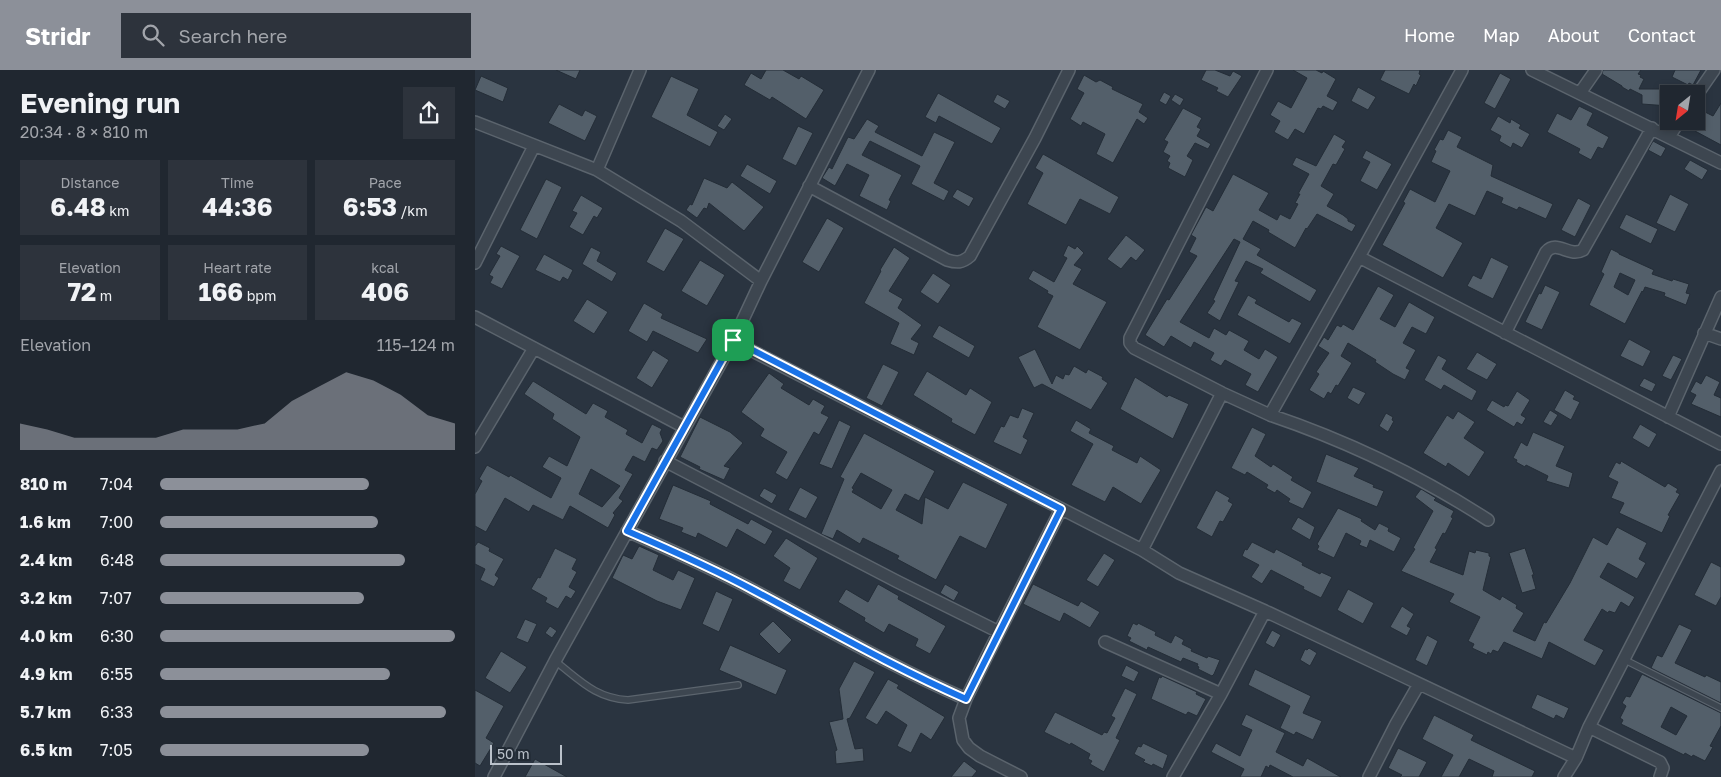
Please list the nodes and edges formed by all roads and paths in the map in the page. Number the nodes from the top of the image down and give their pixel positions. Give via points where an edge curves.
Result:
1 (640, 70) edge
2 (869, 70) edge
3 (1069, 70) edge
4 (1267, 70) edge
5 (1462, 70) edge
6 (1532, 70) edge
7 (1596, 70) edge
8 (1715, 70) edge
9 (1704, 85) edge
10 (1580, 94) junction
11 (475, 122) edge
12 (1652, 128) junction
13 (1673, 130) edge
14 (1669, 137) junction
15 (534, 146) junction
16 (1721, 163) edge
17 (597, 170) junction
18 (809, 186) junction
19 (1359, 257) junction
20 (475, 263) edge
21 (761, 281) junction
22 (1721, 297) edge
23 (475, 317) edge
24 (1505, 333) junction
25 (1704, 333) junction
26 (1721, 339) edge
27 (733, 340) junction
28 (533, 348) junction
29 (1223, 393) junction
30 (1270, 415) junction
31 (1668, 417) junction
32 (684, 427) junction
33 (1721, 444) edge
34 (475, 447) edge
35 (665, 461) junction
36 (1721, 471) edge
37 (1061, 509) junction
38 (1488, 520) dead end
39 (627, 531) junction
40 (1142, 550) junction
41 (1265, 611) junction
42 (999, 632) junction
43 (1105, 642) dead end
44 (555, 660) junction
45 (1625, 660) junction
46 (1419, 684) junction
47 (738, 685) dead end
48 (1221, 694) junction
49 (966, 699) junction
50 (1721, 708) edge
51 (1589, 727) junction
52 (1576, 758) junction
53 (494, 777) edge
54 (1021, 777) edge
55 (1173, 777) edge
56 (1369, 777) edge
57 (1564, 777) edge
58 (1660, 777) edge

1 - 17 street
2 - 18 street
3 - 18 street via 970,256 963,262 947,260
4 - 29 street via 1130,338 1134,348
5 - 19 street
6 - 10 street
7 - 10 street
8 - 9 street
10 - 12 street
11 - 15 street
12 - 14 street
12 - 24 street via 1583,250 1573,253 1550,247
13 - 14 street
14 - 16 street
15 - 17 street
15 - 20 street
17 - 21 street via 681,221
18 - 21 street
19 - 24 street
19 - 30 street
21 - 27 street
22 - 25 street
23 - 28 street
24 - 31 street
25 - 26 street
25 - 31 street
27 - 32 street
27 - 37 street
28 - 32 street
28 - 34 street
29 - 30 street
29 - 40 street
30 - 38 street via 1340,441 1403,471 1455,498
31 - 33 street
32 - 35 street
35 - 39 street
35 - 42 street
36 - 45 street
37 - 40 street
37 - 42 street
39 - 44 street
39 - 49 street via 675,551 873,655
40 - 41 street via 1179,573
41 - 46 street
41 - 48 street
42 - 49 street
43 - 48 street
44 - 47 lane via 586,686 617,699
44 - 53 street
45 - 50 lane
45 - 51 street
46 - 52 street
46 - 56 street
48 - 55 street
49 - 54 street via 959,718 963,740 981,756
51 - 52 street
51 - 58 street via 1660,762 1663,768
52 - 57 street

